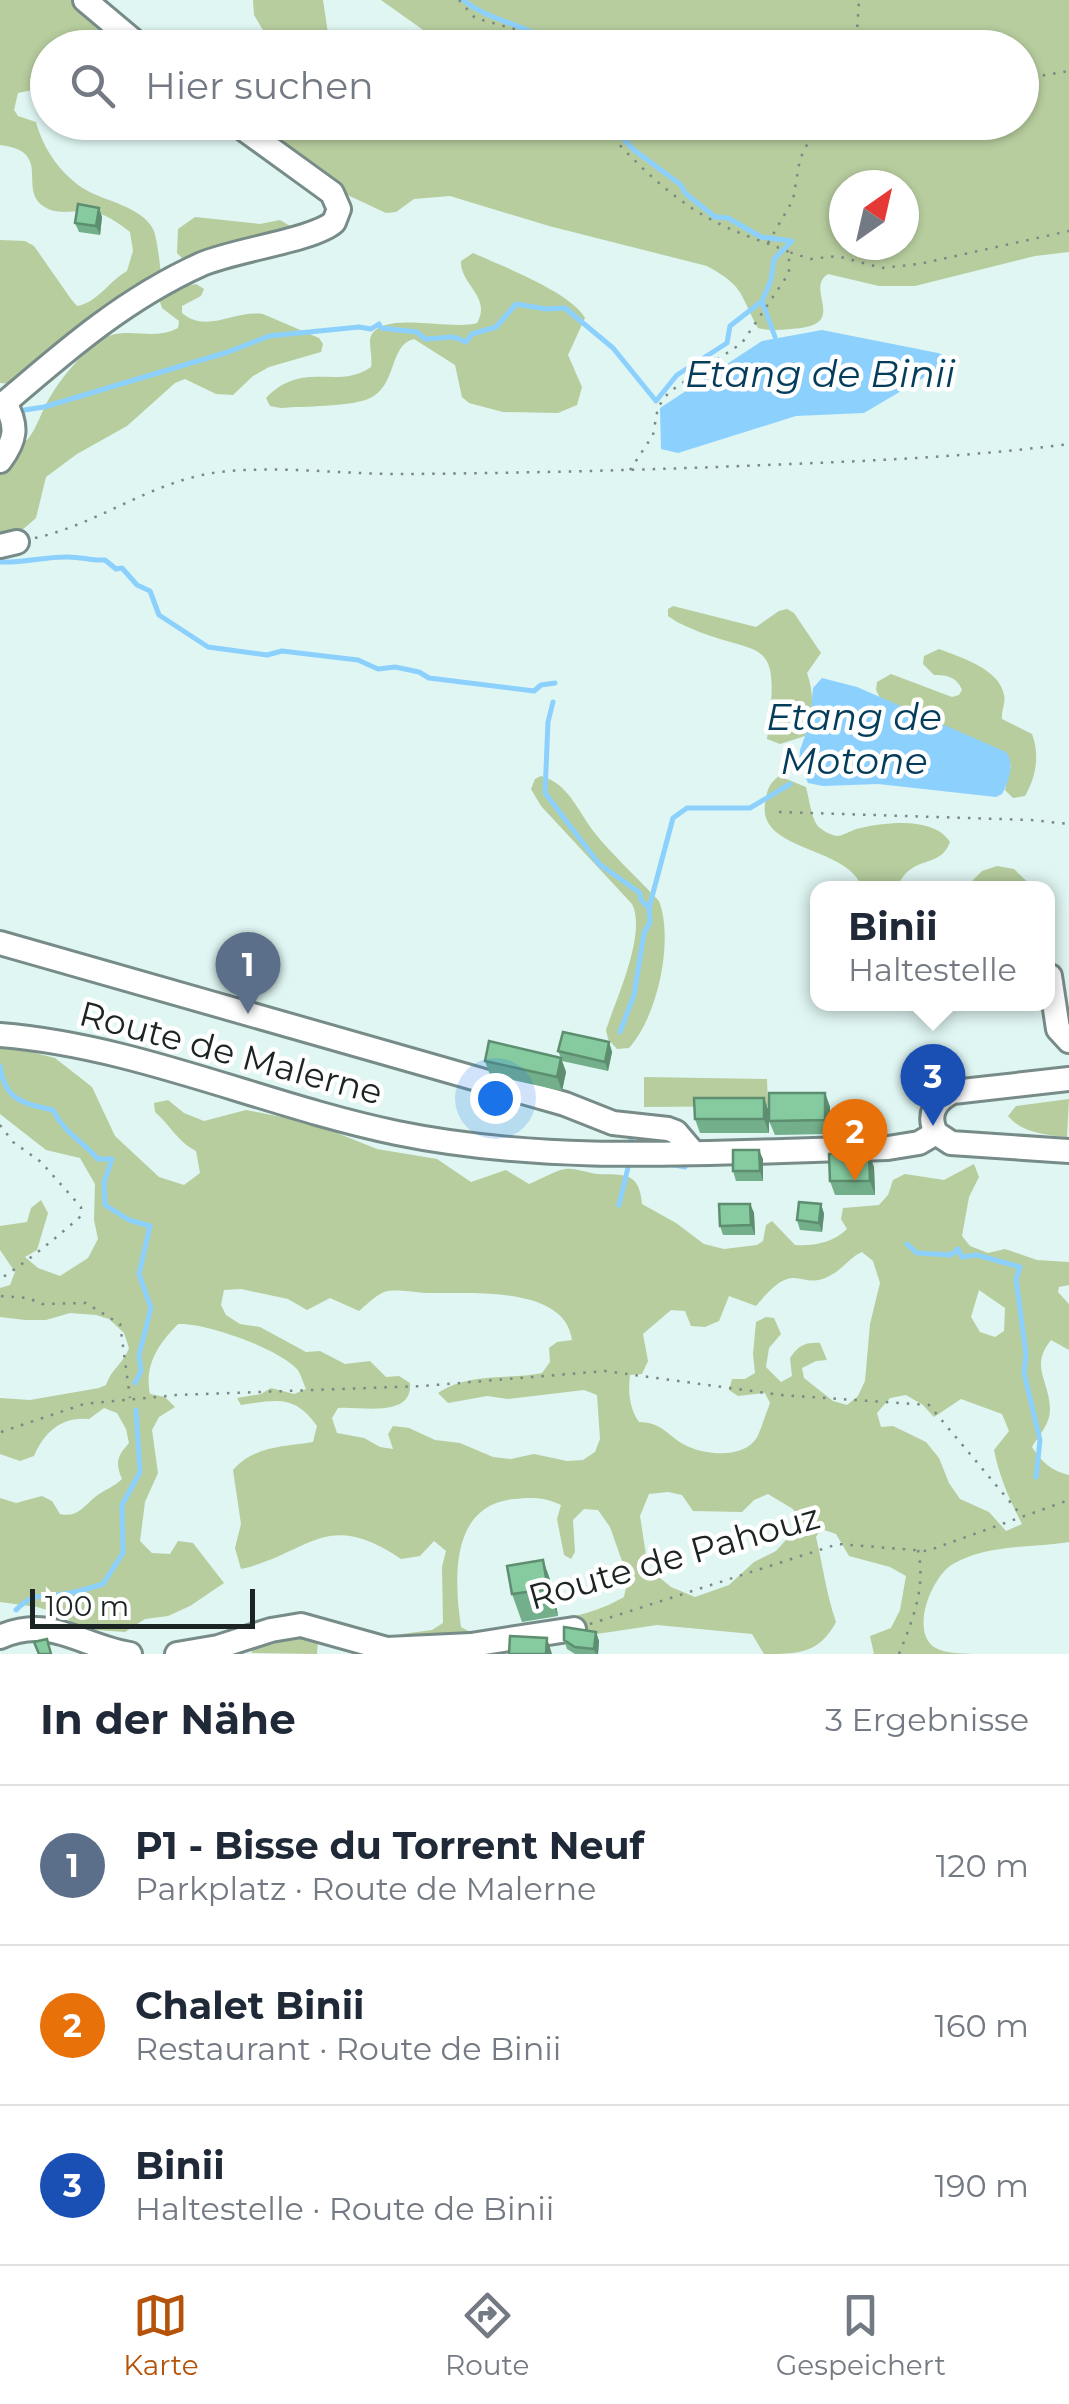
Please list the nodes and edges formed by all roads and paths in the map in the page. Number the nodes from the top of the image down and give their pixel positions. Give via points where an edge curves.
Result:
1 (85, 0) edge
2 (459, 0) edge
3 (858, 0) edge
4 (121, 30) edge
5 (519, 30) edge
6 (857, 30) edge
7 (1069, 70) edge
8 (1039, 76) edge
9 (259, 140) edge
10 (618, 140) edge
11 (809, 140) edge
12 (1069, 231) edge
13 (768, 243) junction
14 (789, 252) junction
15 (2, 405) edge
16 (1069, 444) edge
17 (0, 462) edge
18 (630, 471) junction
19 (8, 544) edge
20 (780, 812) dead end
21 (1069, 824) edge
22 (0, 943) edge
23 (1055, 1010) edge
24 (0, 1035) edge
25 (1069, 1041) edge
26 (1069, 1079) edge
27 (934, 1122) junction
28 (0, 1126) edge
29 (1069, 1151) edge
30 (693, 1152) junction
31 (0, 1280) edge
32 (0, 1295) edge
33 (130, 1400) junction
34 (1, 1432) edge
35 (1069, 1500) edge
36 (1021, 1515) junction
37 (918, 1550) junction
38 (574, 1629) joint
39 (0, 1637) edge
40 (130, 1654) edge
41 (177, 1654) edge
42 (899, 1654) edge

1 - 4 street
2 - 5 path via 475,18
3 - 6 path
7 - 8 path
9 - 15 street via 332,193 339,209 334,222 206,262 147,291
10 - 13 path via 710,219
11 - 13 path via 793,200
12 - 14 path via 882,268
13 - 14 path
14 - 18 path via 789,273 742,343 669,392
15 - 17 street via 15,426
16 - 18 path via 973,455
18 - 19 path via 219,472 170,484 67,531
20 - 21 path
22 - 30 street via 613,1123 668,1128
23 - 25 street via 1058,1030
24 - 30 street, Route de Malerne via 119,1054 338,1119 443,1141 540,1151
26 - 27 street, Route de Malerne via 953,1092 941,1098
27 - 29 street via 952,1143
27 - 30 street, Route de Malerne via 919,1144 888,1148
28 - 31 path via 76,1200 81,1216
32 - 33 path via 42,1304 86,1303 120,1324
33 - 34 path via 84,1404
33 - 36 path via 605,1370 781,1395 929,1405
35 - 36 path, Route de Pahouz
36 - 37 path, Route de Pahouz
37 - 38 path, Route de Pahouz via 838,1544
37 - 42 path via 922,1581
38 - 41 street, Route de Pahouz via 387,1649 301,1625
39 - 40 street via 62,1630

